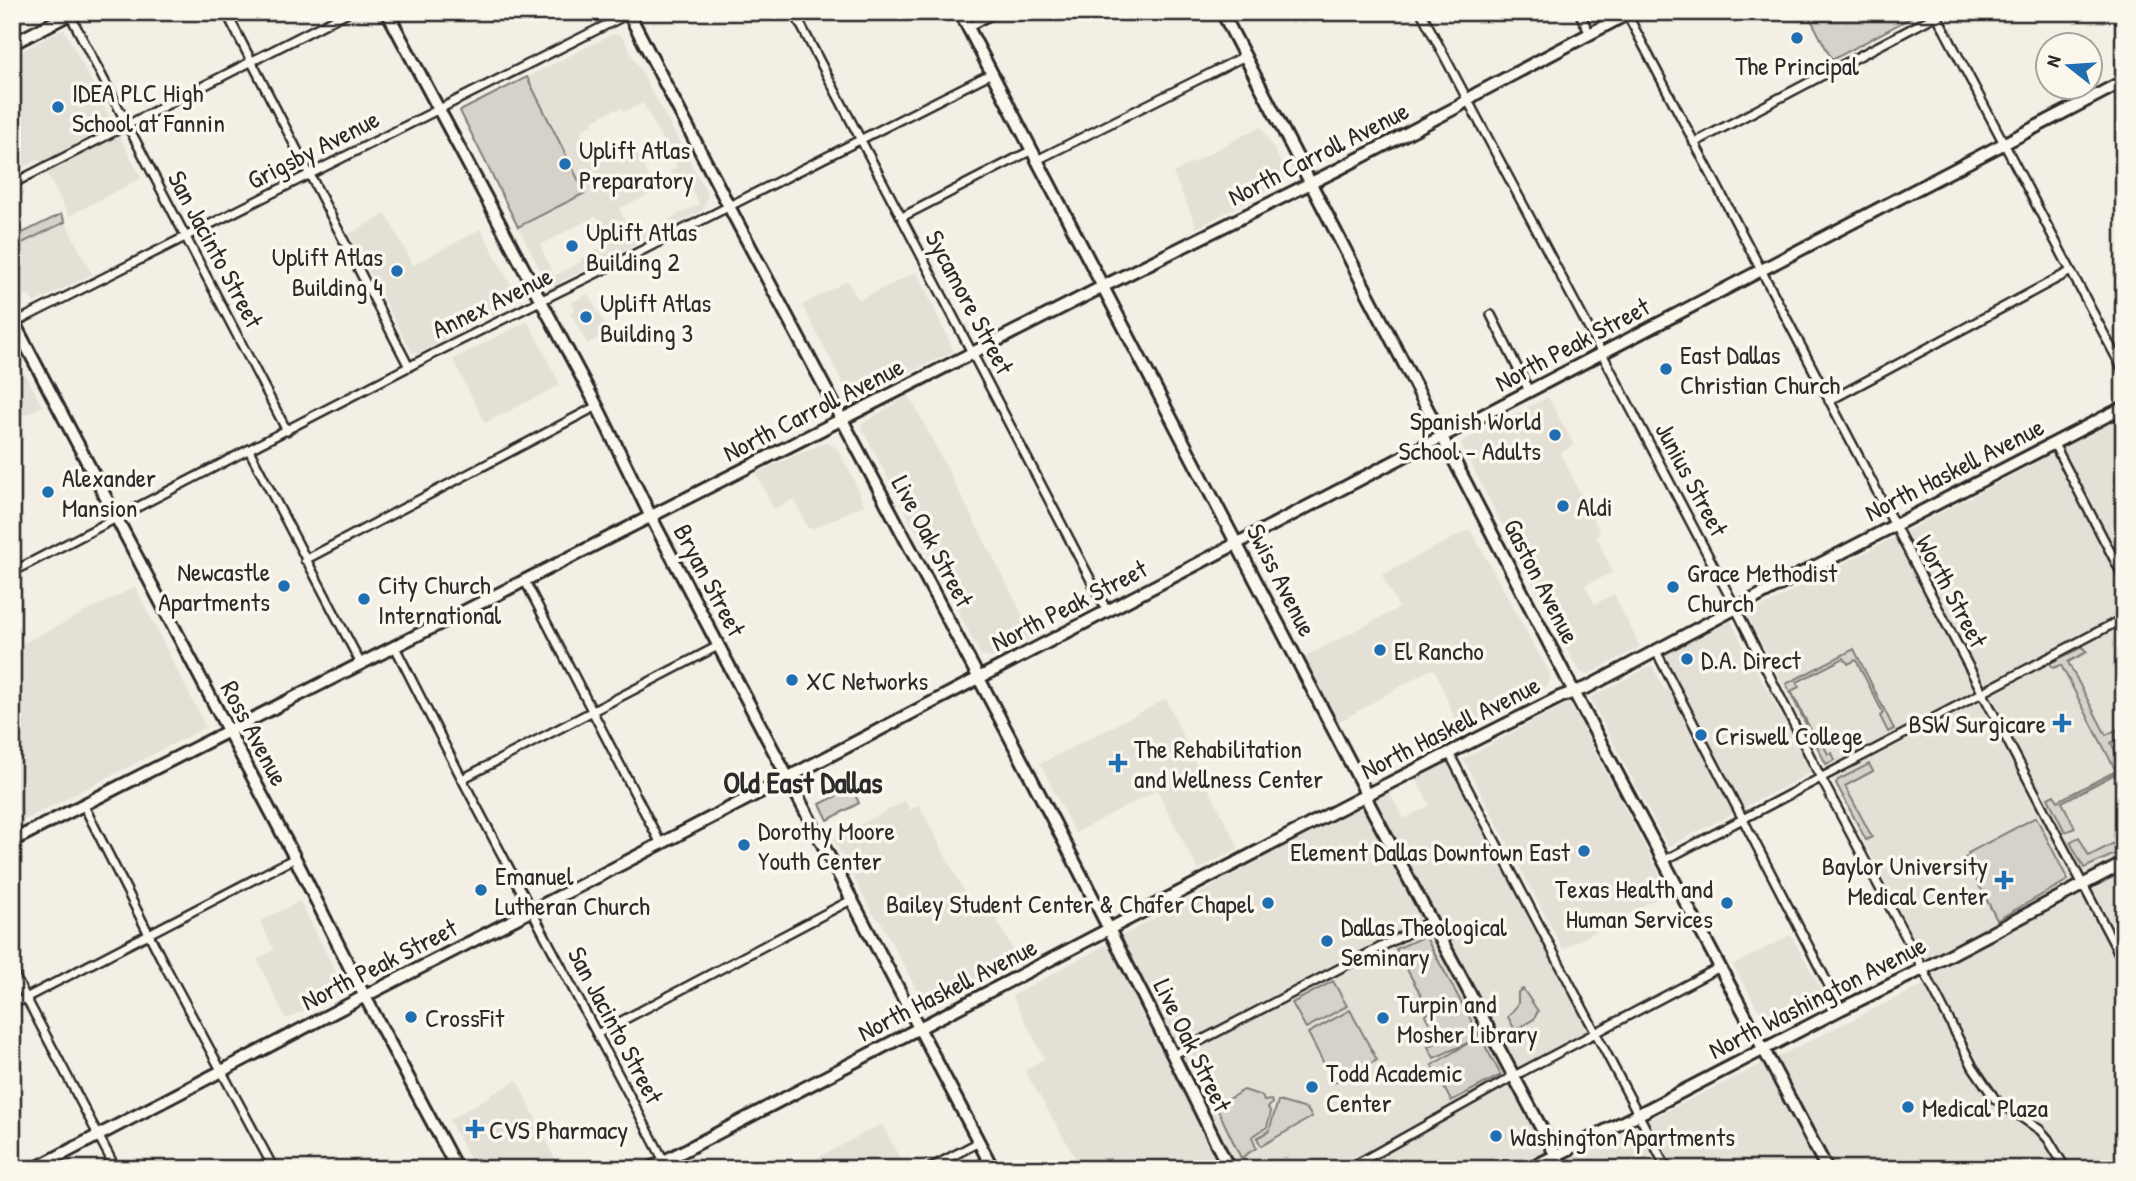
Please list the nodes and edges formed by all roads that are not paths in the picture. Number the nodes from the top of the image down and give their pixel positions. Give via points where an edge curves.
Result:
1 (226, 12) edge
2 (348, 12) edge
3 (387, 12) edge
4 (794, 12) edge
5 (960, 12) edge
6 (997, 12) edge
7 (1222, 12) edge
8 (1421, 12) edge
9 (1579, 12) edge
10 (71, 13) edge
11 (629, 13) edge
12 (1629, 13) edge
13 (1938, 13) edge
14 (968, 27) junction
15 (1590, 34) junction
16 (12, 44) edge
17 (1245, 56) junction
18 (251, 62) junction
19 (992, 74) junction
20 (2124, 81) edge
21 (1467, 100) junction
22 (437, 110) junction
23 (128, 125) junction
24 (862, 138) junction
25 (1694, 143) junction
26 (2004, 143) junction
27 (1034, 155) junction
28 (309, 174) junction
29 (1311, 183) junction
30 (12, 184) edge
31 (729, 206) junction
32 (902, 217) junction
33 (186, 237) junction
34 (1761, 270) junction
35 (2071, 271) junction
36 (1103, 287) junction
37 (541, 301) junction
38 (1491, 315) dead end
39 (13, 321) edge
40 (1602, 353) junction
41 (973, 354) junction
42 (409, 367) junction
43 (2124, 372) edge
44 (1529, 391) junction
45 (1829, 401) junction
46 (597, 406) junction
47 (2124, 407) edge
48 (843, 420) junction
49 (287, 431) junction
50 (1442, 437) junction
51 (2054, 443) junction
52 (249, 450) junction
53 (651, 517) junction
54 (116, 518) junction
55 (1894, 526) junction
56 (1237, 544) junction
57 (305, 560) junction
58 (12, 572) edge
59 (2124, 578) edge
60 (525, 581) junction
61 (1735, 609) junction
62 (1107, 611) junction
63 (2124, 618) edge
64 (719, 646) junction
65 (395, 647) junction
66 (1656, 651) junction
67 (361, 664) junction
68 (979, 677) junction
69 (1574, 692) junction
70 (1982, 693) junction
71 (593, 711) junction
72 (228, 731) junction
73 (1449, 753) junction
74 (789, 777) junction
75 (1821, 778) junction
76 (462, 779) junction
77 (1366, 795) junction
78 (83, 804) junction
79 (1743, 819) junction
80 (12, 841) edge
81 (661, 844) junction
82 (295, 858) junction
83 (1663, 861) junction
84 (2124, 863) edge
85 (2082, 884) junction
86 (853, 899) junction
87 (532, 911) junction
88 (1431, 921) junction
89 (1110, 930) junction
90 (148, 932) junction
91 (2124, 963) edge
92 (1720, 967) junction
93 (1923, 969) junction
94 (12, 971) edge
95 (365, 996) junction
96 (26, 998) junction
97 (12, 1005) edge
98 (1841, 1009) junction
99 (919, 1028) junction
100 (1596, 1033) junction
101 (597, 1034) junction
102 (1763, 1050) junction
103 (1173, 1055) junction
104 (221, 1071) junction
105 (1514, 1076) junction
106 (1639, 1114) junction
107 (98, 1135) junction
108 (979, 1142) junction
109 (1556, 1155) junction
110 (664, 1161) junction
111 (36, 1168) edge
112 (116, 1169) edge
113 (274, 1169) edge
114 (457, 1169) edge
115 (649, 1169) edge
116 (928, 1169) edge
117 (993, 1169) edge
118 (1229, 1169) edge
119 (1348, 1169) edge
120 (1529, 1169) edge
121 (1563, 1169) edge
122 (1668, 1169) edge
123 (1827, 1169) edge
124 (2066, 1169) edge

1 - 18 street
2 - 18 street
3 - 22 street, Bryan Street
4 - 24 street, Sycamore Street
5 - 14 street, Swiss Avenue
6 - 14 street
7 - 17 street, Gaston Avenue
8 - 21 street, Junius Street
9 - 15 street
10 - 16 street
10 - 23 street, San Jacinto Street
11 - 22 street, Grigsby Avenue
11 - 31 street, Live Oak Street
12 - 15 street, North Carroll Avenue
12 - 25 street, Worth Street
13 - 25 street
13 - 26 street
14 - 19 street, Swiss Avenue
15 - 21 street, North Carroll Avenue
17 - 27 street
17 - 29 street, Gaston Avenue
18 - 23 street
18 - 28 street
19 - 24 street, Annex Avenue
19 - 27 street, Swiss Avenue
20 - 26 street, North Peak Street
21 - 29 street, North Carroll Avenue
21 - 40 street, Junius Street
22 - 28 street, Grigsby Avenue
22 - 37 street, Bryan Street
23 - 30 street
23 - 33 street, San Jacinto Street
24 - 31 street, Annex Avenue
24 - 32 street, Sycamore Street
25 - 34 street, Worth Street
26 - 34 street, North Peak Street
26 - 35 street
27 - 32 street
27 - 36 street, Swiss Avenue
28 - 33 street, Grigsby Avenue
28 - 42 street
29 - 36 street, North Carroll Avenue
29 - 50 street, Gaston Avenue
31 - 37 street, Annex Avenue
31 - 48 street, Live Oak Street
32 - 41 street, Sycamore Street
33 - 39 street, Grigsby Avenue
33 - 49 street, San Jacinto Street
34 - 40 street, North Peak Street
34 - 45 street, Worth Street
35 - 43 street
35 - 45 street
36 - 41 street, North Carroll Avenue
36 - 56 street, Swiss Avenue
37 - 42 street, Annex Avenue
37 - 46 street, Bryan Street
38 - 44 street
39 - 54 street, Ross Avenue
40 - 44 street, North Peak Street
40 - 61 street, Junius Street
41 - 48 street, North Carroll Avenue
41 - 62 street, Sycamore Street
42 - 49 street, Annex Avenue
44 - 50 street, North Peak Street
45 - 55 street, Worth Street
46 - 53 street, Bryan Street
46 - 57 street
47 - 51 street, North Haskell Avenue
48 - 53 street, North Carroll Avenue
48 - 68 street, Live Oak Street
49 - 52 street, Annex Avenue
50 - 56 street, North Peak Street
50 - 69 street, Gaston Avenue
51 - 55 street, North Haskell Avenue
51 - 59 street
52 - 54 street, Annex Avenue
52 - 57 street
53 - 60 street, North Carroll Avenue
53 - 64 street, Bryan Street
54 - 58 street, Annex Avenue
54 - 72 street, Ross Avenue
55 - 61 street, North Haskell Avenue
55 - 70 street, Worth Street
56 - 62 street, North Peak Street
56 - 77 street, Swiss Avenue
57 - 67 street
60 - 65 street, North Carroll Avenue
60 - 71 street
61 - 66 street, North Haskell Avenue
61 - 75 street, Junius Street
62 - 68 street, North Peak Street
63 - 70 street
64 - 71 street
64 - 74 street, Bryan Street
65 - 67 street, North Carroll Avenue
65 - 76 street, San Jacinto Street
66 - 69 street, North Haskell Avenue
66 - 79 street
67 - 72 street, North Carroll Avenue
68 - 74 street, North Peak Street
68 - 89 street, Live Oak Street
69 - 73 street, North Haskell Avenue
69 - 83 street, Gaston Avenue
70 - 75 street
70 - 85 street, Worth Street
71 - 76 street
71 - 81 street
72 - 78 street, North Carroll Avenue
72 - 82 street, Ross Avenue
73 - 77 street, North Haskell Avenue
73 - 100 street
74 - 81 street, North Peak Street
74 - 86 street, Bryan Street
75 - 79 street
75 - 93 street, Junius Street
76 - 87 street, San Jacinto Street
77 - 88 street, Swiss Avenue
77 - 89 street, North Haskell Avenue
78 - 80 street, North Carroll Avenue
78 - 90 street
79 - 83 street
79 - 98 street
81 - 87 street, North Peak Street
82 - 90 street
82 - 95 street, Ross Avenue
83 - 92 street, Gaston Avenue
84 - 85 street, North Washington Avenue
85 - 91 street, Worth Street
85 - 93 street, North Washington Avenue
86 - 99 street, Bryan Street
86 - 101 street
87 - 95 street, North Peak Street
87 - 101 street, San Jacinto Street
88 - 103 street
88 - 105 street, Swiss Avenue
89 - 99 street, North Haskell Avenue
89 - 103 street, Live Oak Street
90 - 96 street
90 - 104 street
92 - 100 street
92 - 102 street, Gaston Avenue
93 - 98 street, North Washington Avenue
93 - 124 street, Junius Street via 1985,1086 2003,1106 2040,1130
94 - 96 street
95 - 104 street, North Peak Street
95 - 114 street, Ross Avenue
96 - 97 street
96 - 107 street
98 - 102 street, North Washington Avenue
99 - 108 street, Bryan Street
99 - 110 street, North Haskell Avenue
100 - 105 street
100 - 106 street
101 - 110 street, San Jacinto Street
102 - 106 street, North Washington Avenue
102 - 123 street, Gaston Avenue
103 - 118 street, Live Oak Street
104 - 107 street, North Peak Street
104 - 113 street
105 - 109 street, Swiss Avenue
105 - 119 street
106 - 109 street, North Washington Avenue
106 - 122 street
107 - 111 street, North Peak Street
107 - 112 street
108 - 116 street
108 - 117 street, Bryan Street
109 - 120 street, North Washington Avenue
109 - 121 street, Swiss Avenue
110 - 115 street, North Haskell Avenue

